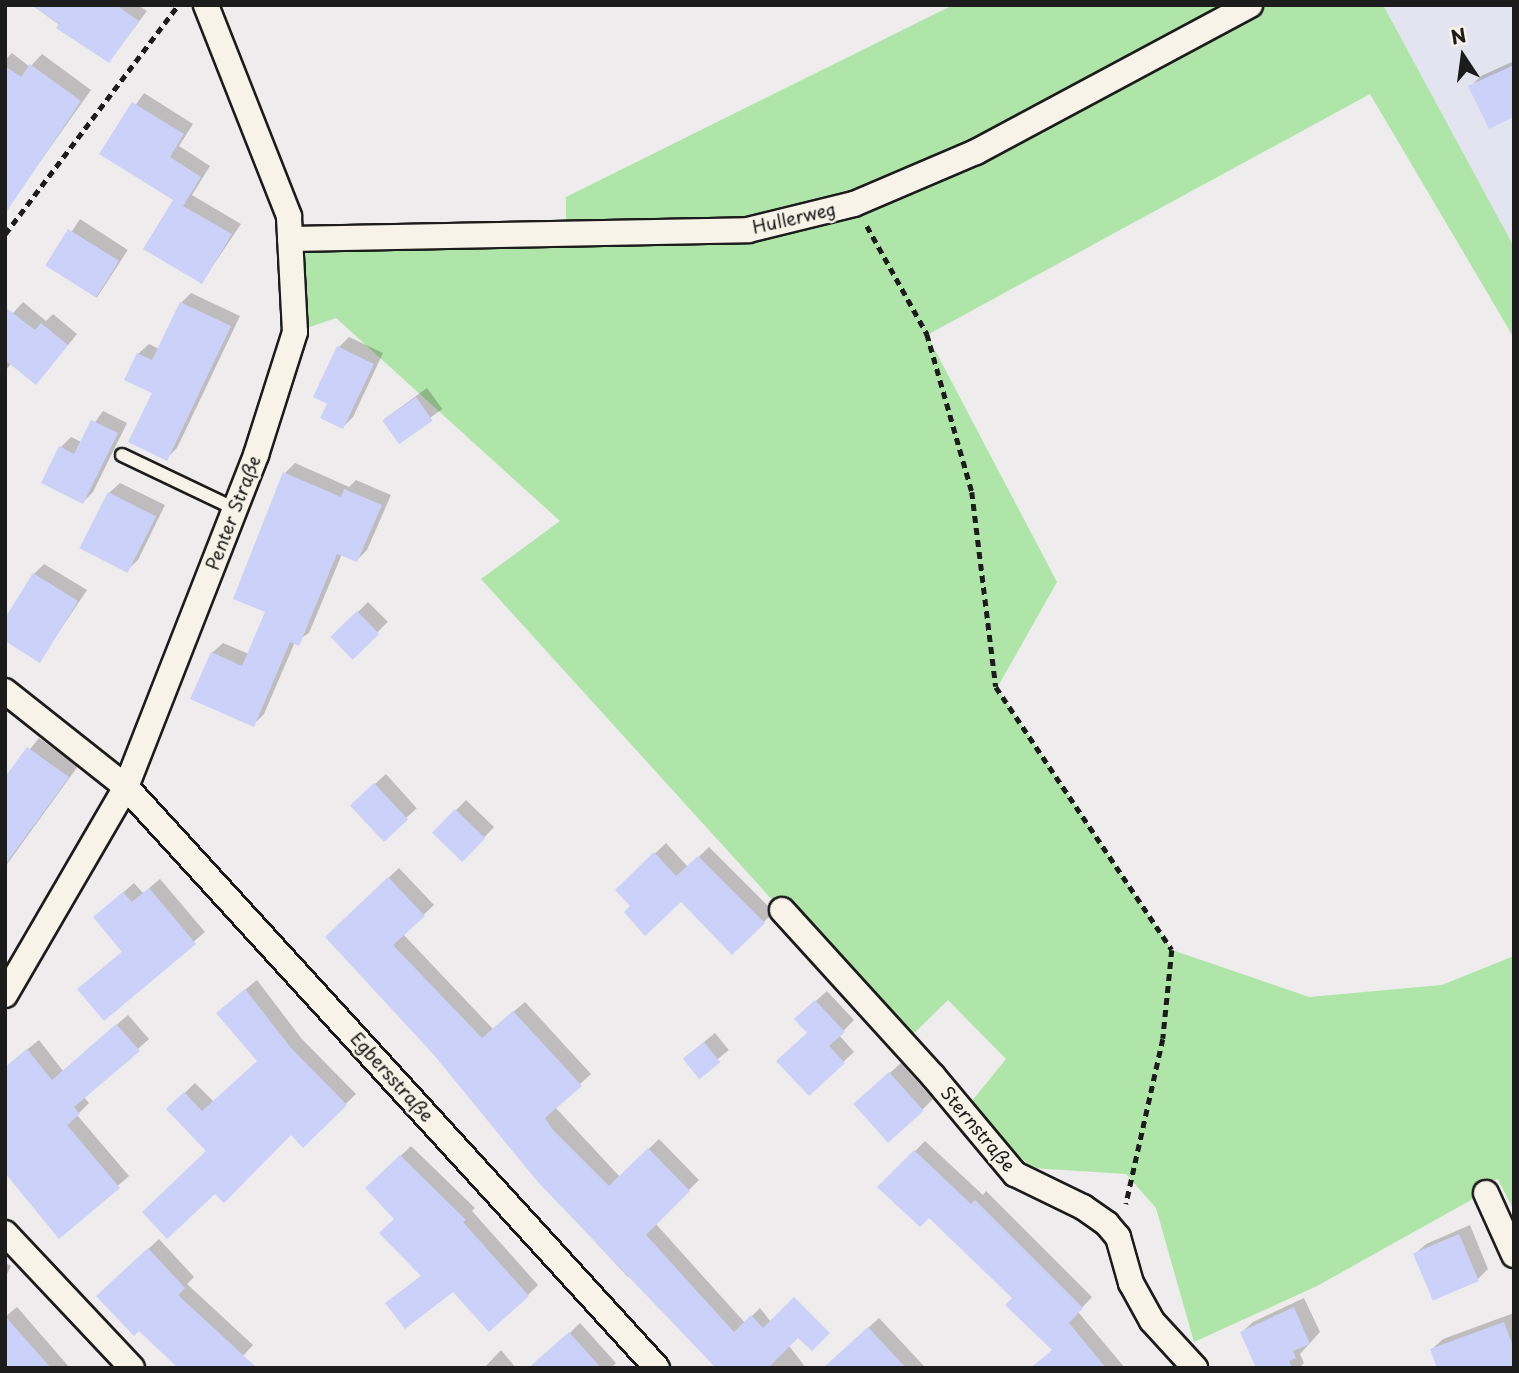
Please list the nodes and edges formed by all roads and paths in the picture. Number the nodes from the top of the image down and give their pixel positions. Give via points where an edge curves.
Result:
1 (177, 5) edge
2 (206, 5) edge
3 (1250, 5) edge
4 (854, 204) junction
5 (5, 234) edge
6 (290, 239) junction
7 (122, 454) dead end
8 (235, 509) junction
9 (5, 691) edge
10 (126, 787) junction
11 (782, 910) dead end
12 (5, 995) edge
13 (1486, 1193) dead end
14 (5, 1233) edge
15 (1118, 1237) junction
16 (1514, 1255) edge
17 (132, 1368) edge
18 (657, 1368) edge
19 (1195, 1368) edge

1 - 5 path
2 - 6 street, Penter Straße via 289,216
3 - 4 street, Hullerweg via 976,152
4 - 6 street, Hullerweg via 748,230
4 - 15 path via 927,334 972,492 996,687 1172,950 1163,1038
6 - 8 street, Penter Straße via 295,332
7 - 8 lane
8 - 10 street, Penter Straße
9 - 10 street, Egbersstraße
10 - 12 street, Penter Straße
10 - 18 street, Egbersstraße
11 - 15 street, Sternstraße via 1015,1174 1083,1207
13 - 16 street
14 - 17 street
15 - 19 street via 1131,1283 1152,1321

